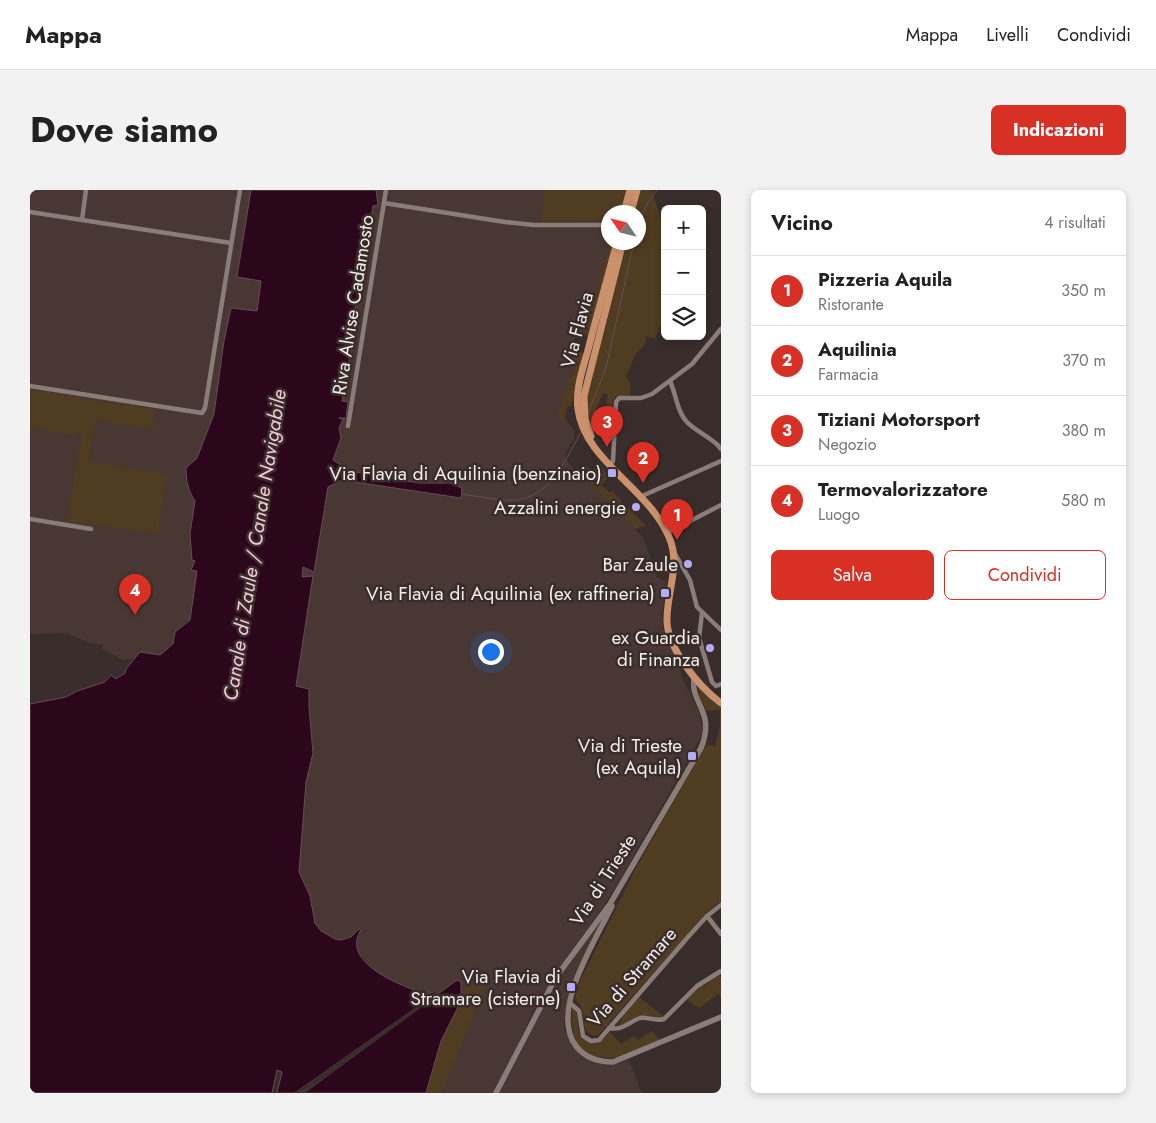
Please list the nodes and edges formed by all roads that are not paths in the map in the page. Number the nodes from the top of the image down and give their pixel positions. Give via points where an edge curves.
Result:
1 (86, 190) edge
2 (240, 190) edge
3 (386, 190) edge
4 (630, 190) edge
5 (637, 190) edge
6 (384, 203) junction
7 (626, 205) edge
8 (633, 205) edge
9 (30, 212) edge
10 (82, 220) junction
11 (601, 224) edge
12 (231, 243) junction
13 (614, 250) edge
14 (621, 250) edge
15 (721, 329) edge
16 (670, 381) junction
17 (30, 386) edge
18 (348, 426) dead end
19 (721, 449) edge
20 (597, 450) junction
21 (721, 461) edge
22 (610, 465) junction
23 (642, 496) junction
24 (721, 505) edge
25 (30, 519) edge
26 (91, 529) dead end
27 (667, 533) junction
28 (674, 552) junction
29 (674, 569) junction
30 (687, 575) junction
31 (702, 613) junction
32 (721, 630) edge
33 (694, 678) junction
34 (721, 684) edge
35 (721, 703) edge
36 (619, 890) junction
37 (721, 905) edge
38 (707, 916) junction
39 (721, 934) edge
40 (721, 971) edge
41 (570, 1003) junction
42 (721, 1017) edge
43 (609, 1028) junction
44 (496, 1093) edge

1 - 10 street
2 - 12 street
3 - 6 street, Riva Alvise Cadamosto
4 - 7 main road
5 - 8 main road
6 - 11 street via 534,225
6 - 18 street, Riva Alvise Cadamosto
9 - 10 street
10 - 12 street
12 - 17 street via 202,412
13 - 20 main road, Via Flavia via 578,388 582,426
14 - 20 main road, Via Flavia via 585,391 585,418
15 - 16 street via 692,364
16 - 19 street via 685,420 697,433
16 - 22 street via 647,396 619,398 616,402 613,461
20 - 22 main road
21 - 23 street
22 - 23 main road
23 - 27 main road
24 - 27 street
25 - 26 street
27 - 28 main road
28 - 29 main road
28 - 30 street
29 - 30 street
29 - 33 main road via 667,625 675,647
30 - 31 street via 694,600
31 - 32 street
31 - 34 street via 700,642 712,682 716,686
33 - 35 main road
33 - 36 street, Via di Trieste via 706,718 706,738
36 - 41 street via 577,980
36 - 44 street, Via di Trieste via 556,977
37 - 38 street, Via di Stramare
38 - 39 street
38 - 43 street, Via di Stramare
40 - 43 street via 697,986 664,1019 642,1017 621,1028
41 - 42 street via 568,1028 573,1042 584,1054 604,1062 631,1057
41 - 43 street, Via di Stramare via 579,1010 586,1039 599,1040

